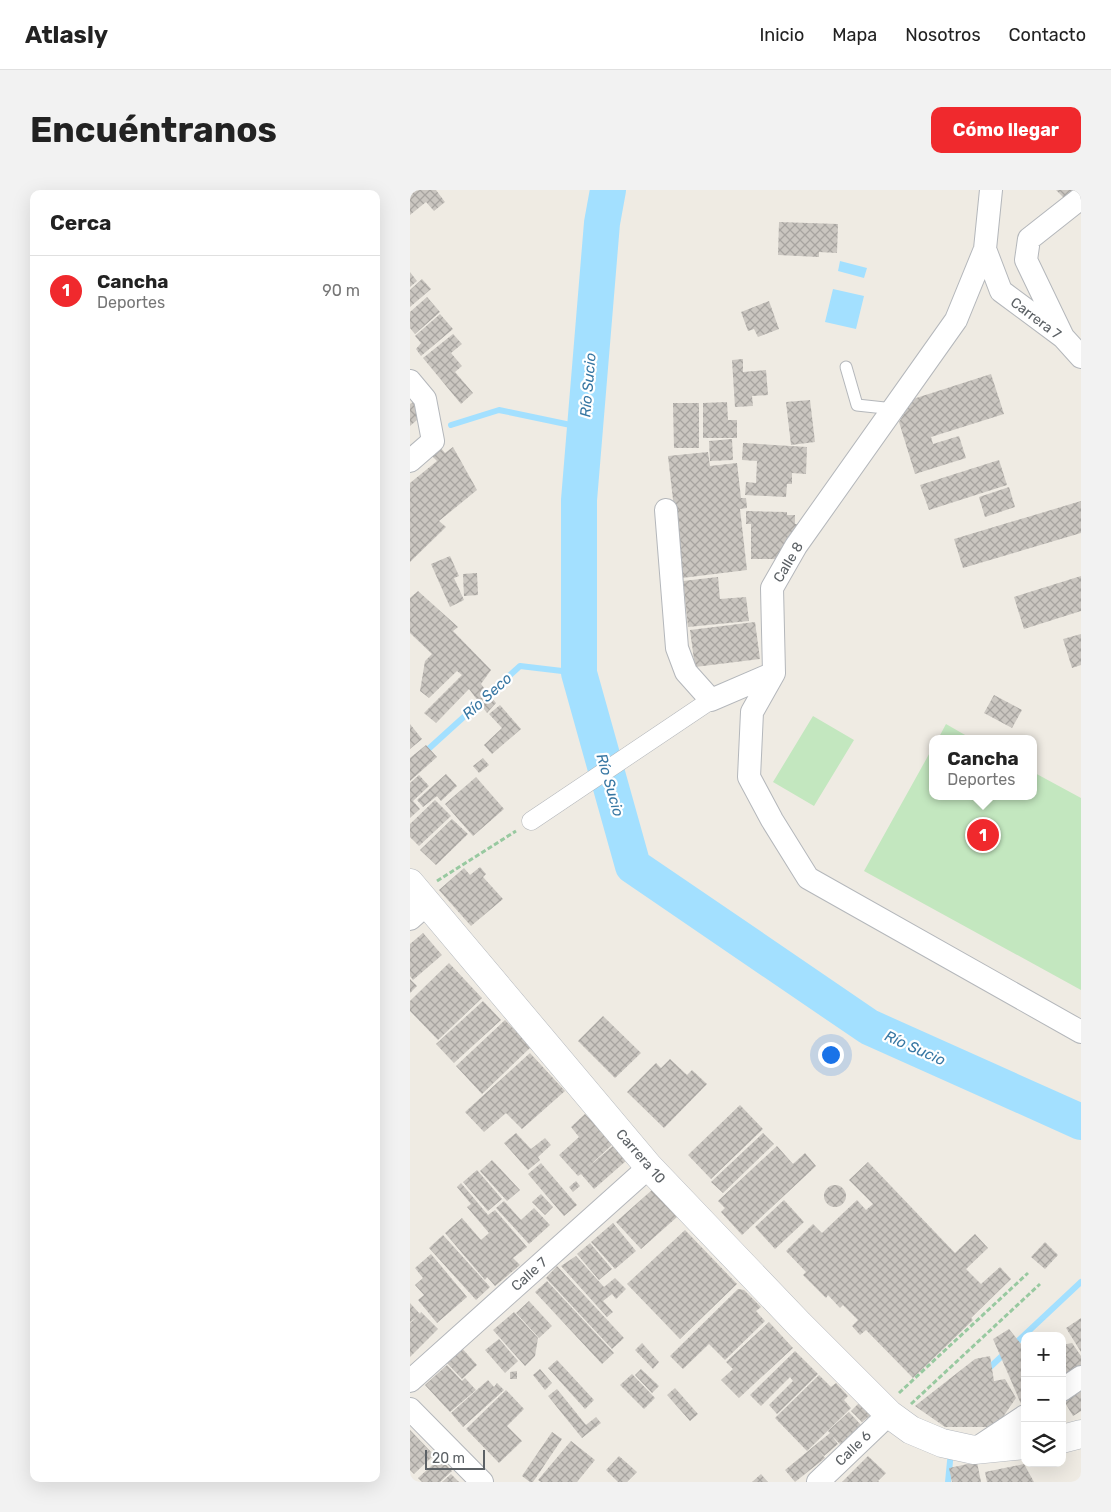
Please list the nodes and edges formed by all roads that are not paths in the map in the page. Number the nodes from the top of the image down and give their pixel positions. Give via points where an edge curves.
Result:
1 (991, 190) edge
2 (1081, 198) edge
3 (984, 249) junction
4 (1063, 337) junction
5 (1081, 357) edge
6 (846, 367) dead end
7 (410, 381) edge
8 (894, 409) junction
9 (410, 461) edge
10 (666, 510) dead end
11 (774, 673) junction
12 (711, 700) junction
13 (531, 821) road end
14 (417, 899) edge
15 (1081, 1032) edge
16 (649, 1167) junction
17 (1081, 1377) edge
18 (410, 1381) edge
19 (1066, 1387) edge
20 (899, 1404) junction
21 (410, 1409) edge
22 (1021, 1419) edge
23 (1081, 1434) edge
24 (1066, 1438) edge
25 (1021, 1445) edge
26 (974, 1450) junction
27 (482, 1482) edge
28 (818, 1482) edge

1 - 3 street
2 - 4 street via 1029,239 1026,260
3 - 4 street, Carrera 7 via 1001,291
3 - 8 street, Calle 8 via 956,320
4 - 5 street, Carrera 7
6 - 8 lane via 857,405
7 - 9 street via 425,399 433,441
8 - 11 street, Calle 8 via 796,546 772,588
10 - 12 street via 677,648 686,672
11 - 12 street
11 - 15 street via 752,712 750,778 808,878
12 - 13 street
14 - 16 main road, Carrera 10
16 - 18 street, Calle 7
16 - 20 main road, Carrera 10 via 799,1324
17 - 19 street
20 - 26 main road, Carrera 10 via 911,1430 942,1444
20 - 28 street, Calle 6
21 - 27 street
22 - 26 street
23 - 24 main road
25 - 26 main road, Carrera 10

